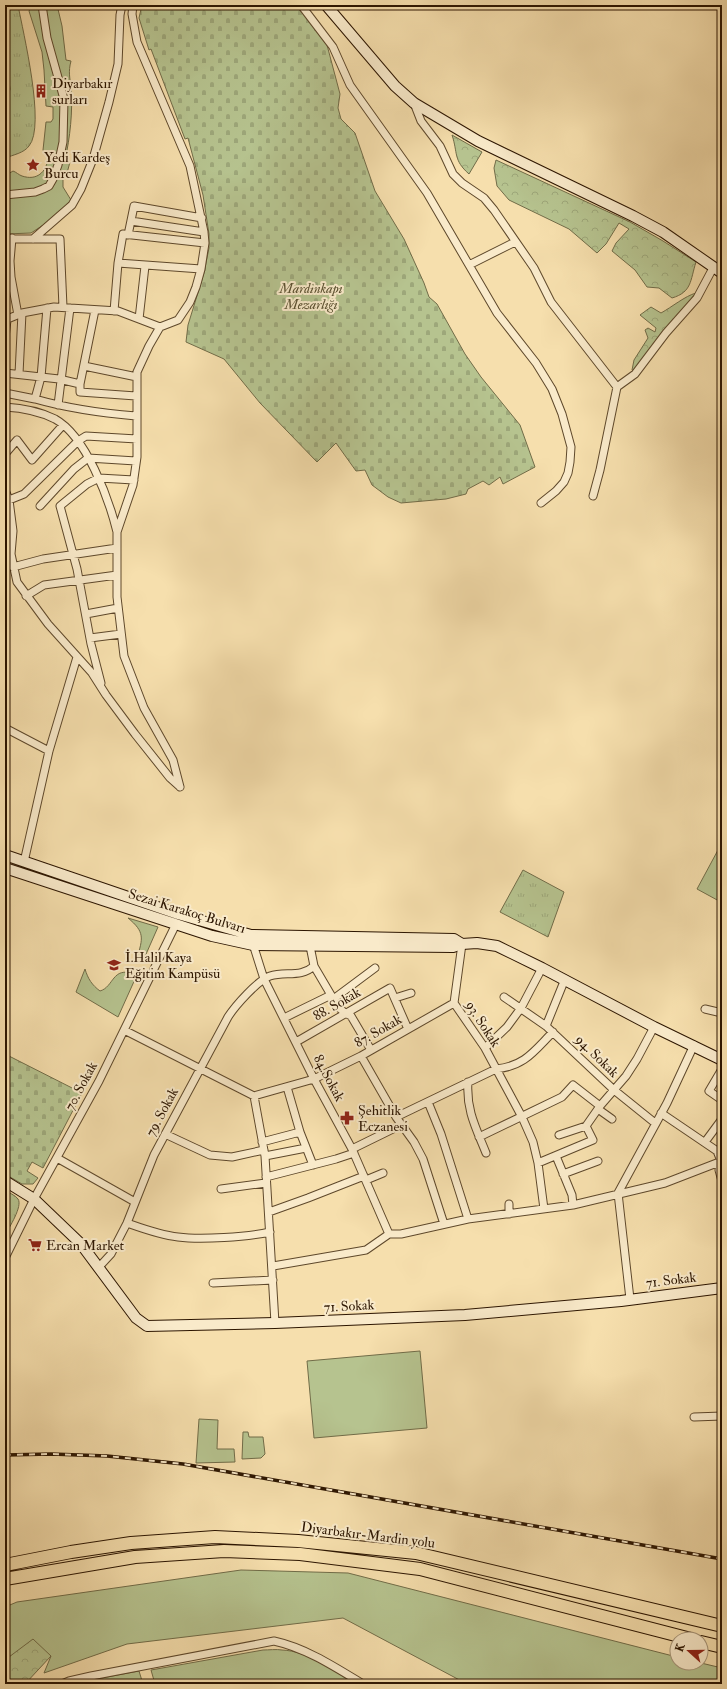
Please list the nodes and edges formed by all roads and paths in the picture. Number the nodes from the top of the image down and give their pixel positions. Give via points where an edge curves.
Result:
1 (42, 5) edge
2 (122, 5) edge
3 (133, 5) edge
4 (301, 5) edge
5 (326, 5) edge
6 (414, 103) junction
7 (5, 195) edge
8 (202, 218) junction
9 (131, 221) junction
10 (204, 232) junction
11 (128, 235) junction
12 (9, 239) edge
13 (33, 239) junction
14 (515, 242) junction
15 (205, 243) junction
16 (118, 264) junction
17 (469, 265) junction
18 (145, 266) junction
19 (201, 269) junction
20 (718, 270) edge
21 (9, 286) edge
22 (47, 308) junction
23 (67, 308) junction
24 (96, 310) junction
25 (114, 311) junction
26 (20, 314) junction
27 (139, 319) junction
28 (6, 320) edge
29 (160, 327) junction
30 (5, 338) edge
31 (84, 366) junction
32 (5, 373) edge
33 (19, 374) junction
34 (40, 377) junction
35 (137, 377) junction
36 (62, 380) junction
37 (80, 384) junction
38 (617, 387) junction
39 (5, 393) edge
40 (136, 396) junction
41 (35, 399) junction
42 (58, 405) junction
43 (5, 407) edge
44 (136, 416) junction
45 (63, 425) junction
46 (137, 439) junction
47 (78, 441) junction
48 (5, 454) edge
49 (88, 458) junction
50 (136, 460) junction
51 (99, 478) junction
52 (134, 480) junction
53 (5, 490) edge
54 (593, 496) dead end
55 (9, 500) junction
56 (541, 504) dead end
57 (40, 506) dead end
58 (117, 532) junction
59 (117, 548) junction
60 (73, 555) junction
61 (13, 567) junction
62 (117, 575) junction
63 (79, 579) junction
64 (26, 596) junction
65 (118, 608) junction
66 (86, 614) junction
67 (121, 634) junction
68 (90, 638) junction
69 (77, 657) junction
70 (102, 689) junction
71 (5, 728) edge
72 (48, 751) junction
73 (5, 855) edge
74 (24, 862) junction
75 (5, 868) edge
76 (176, 924) junction
77 (252, 940) junction
78 (462, 944) junction
79 (310, 946) junction
80 (314, 966) junction
81 (375, 968) dead end
82 (542, 968) junction
83 (264, 979) junction
84 (565, 979) junction
85 (411, 993) dead end
86 (332, 997) junction
87 (504, 997) dead end
88 (395, 998) junction
89 (454, 1003) junction
90 (521, 1008) junction
91 (705, 1009) dead end
92 (722, 1013) edge
93 (345, 1014) junction
94 (284, 1018) junction
95 (546, 1026) junction
96 (654, 1026) junction
97 (408, 1029) junction
98 (124, 1030) junction
99 (553, 1032) junction
100 (296, 1042) junction
101 (694, 1045) junction
102 (485, 1048) junction
103 (371, 1050) junction
104 (361, 1056) junction
105 (722, 1060) edge
106 (201, 1068) junction
107 (496, 1069) junction
108 (722, 1069) edge
109 (314, 1079) junction
110 (468, 1082) junction
111 (287, 1087) junction
112 (614, 1090) junction
113 (254, 1096) junction
114 (722, 1100) edge
115 (428, 1102) junction
116 (599, 1107) junction
117 (661, 1113) junction
118 (396, 1117) junction
119 (522, 1117) junction
120 (612, 1119) dead end
121 (722, 1119) edge
122 (655, 1123) junction
123 (401, 1125) junction
124 (586, 1126) junction
125 (300, 1132) junction
126 (165, 1134) junction
127 (559, 1135) dead end
128 (479, 1137) junction
129 (705, 1142) junction
130 (306, 1148) junction
131 (264, 1150) junction
132 (353, 1151) junction
133 (486, 1153) dead end
134 (556, 1156) junction
135 (57, 1158) junction
136 (598, 1161) dead end
137 (722, 1161) edge
138 (538, 1163) junction
139 (313, 1165) junction
140 (383, 1173) dead end
141 (563, 1174) junction
142 (365, 1178) junction
143 (266, 1180) junction
144 (5, 1181) edge
145 (722, 1181) edge
146 (221, 1189) dead end
147 (618, 1193) junction
148 (34, 1199) junction
149 (135, 1202) junction
150 (509, 1204) dead end
151 (573, 1205) junction
152 (544, 1209) junction
153 (269, 1212) junction
154 (509, 1214) junction
155 (468, 1219) junction
156 (127, 1223) junction
157 (444, 1224) junction
158 (270, 1232) junction
159 (390, 1234) junction
160 (5, 1258) edge
161 (273, 1266) junction
162 (99, 1267) junction
163 (273, 1280) junction
164 (213, 1283) dead end
165 (722, 1288) edge
166 (630, 1299) junction
167 (275, 1323) junction
168 (722, 1416) edge
169 (694, 1417) dead end
170 (5, 1565) edge
171 (5, 1580) edge
172 (722, 1626) edge
173 (669, 1633) edge
174 (709, 1644) edge
175 (722, 1647) edge
176 (62, 1684) edge
177 (363, 1684) edge

1 - 7 street via 64,99 63,142 58,165 49,186 35,192
2 - 13 street via 118,64 93,158 81,190 72,204
3 - 8 street via 137,42 190,166
4 - 17 street via 333,47 350,85 427,193
5 - 6 street via 395,86
6 - 14 street via 421,121 440,146 453,174 484,198
6 - 20 street via 478,141 663,232
8 - 9 street via 134,206
8 - 10 street
9 - 10 street
9 - 11 street
10 - 15 street
11 - 15 street
11 - 16 street via 123,234
12 - 13 street
12 - 21 street
13 - 23 street via 60,239
14 - 17 street
14 - 38 street via 534,268 551,302
15 - 19 street
16 - 18 street
16 - 25 street
17 - 56 street via 497,313 536,363 552,389 562,414 571,447 568,473 564,482
18 - 19 street
18 - 27 street
19 - 29 street via 190,302 178,320
20 - 38 street via 635,374
21 - 26 street
22 - 23 street
22 - 26 street
22 - 34 street
23 - 24 street
23 - 36 street
24 - 25 street
24 - 31 street
25 - 27 street
26 - 28 street
26 - 33 street
27 - 29 street
28 - 30 street
29 - 35 street via 137,372
31 - 35 street
31 - 37 street
32 - 33 street
33 - 34 street
34 - 36 street
34 - 41 street
35 - 40 street
36 - 37 street
36 - 42 street
37 - 40 street via 80,392
38 - 54 street
39 - 41 street
40 - 44 street
41 - 42 street
42 - 44 street via 98,413
43 - 45 street via 39,412
44 - 46 street
45 - 47 street
45 - 48 street via 32,460 17,440
46 - 47 street via 86,436
46 - 50 street
47 - 49 street
47 - 55 street via 24,494
49 - 50 street
49 - 51 street
49 - 57 street via 74,469
50 - 52 street
51 - 52 street
51 - 58 street
51 - 60 street via 87,484 60,506
52 - 58 street
53 - 55 street
55 - 61 street via 13,531
58 - 59 street
59 - 60 street
59 - 62 street
60 - 61 street
60 - 63 street
61 - 64 street via 17,582
62 - 63 street
62 - 65 street
63 - 64 street via 44,585
63 - 66 street
64 - 69 street
65 - 66 street
65 - 67 street
66 - 68 street
67 - 68 street
67 - 70 street via 124,656 144,708 173,760 180,787 170,778
68 - 70 street
69 - 70 street
69 - 72 street
71 - 72 street
72 - 74 street
73 - 74 street
74 - 77 street
75 - 76 street, Sezai Karakoç Bulvarı
76 - 77 street, Sezai Karakoç Bulvarı via 212,936
76 - 98 street, 70. Sokak
77 - 78 street via 454,939
77 - 79 street, Sezai Karakoç Bulvarı
77 - 83 street, 84.Sokak
78 - 79 street, Sezai Karakoç Bulvarı via 453,947
78 - 82 street via 497,946
78 - 89 street, 93. Sokak
79 - 80 street
80 - 83 street via 302,974 271,976
80 - 86 street
81 - 86 street
82 - 84 street
82 - 90 street
83 - 94 street, 84.Sokak
83 - 106 street, 79. Sokak via 235,1006
84 - 95 street
84 - 96 street
85 - 88 street
86 - 93 street
86 - 94 street
87 - 90 street, 94. Sokak
88 - 93 street, 88. Sokak via 390,988
88 - 97 street
89 - 97 street, 87. Sokak
89 - 102 street, 93. Sokak
90 - 95 street, 94. Sokak
90 - 102 street
91 - 92 street
93 - 100 street, 88. Sokak
93 - 103 street via 351,1016
94 - 100 street, 84.Sokak
95 - 99 street, 94. Sokak
96 - 101 street
96 - 112 street via 637,1059
97 - 103 street, 87. Sokak
98 - 106 street
98 - 135 street, 70. Sokak
99 - 107 street via 518,1065
99 - 112 street, 94. Sokak
100 - 109 street, 84.Sokak
101 - 105 street
101 - 117 street
102 - 107 street, 93. Sokak
103 - 104 street, 87. Sokak
104 - 109 street, 87. Sokak
104 - 118 street
106 - 113 street
106 - 126 street, 79. Sokak
107 - 110 street
107 - 119 street, 93. Sokak
108 - 114 street via 709,1091
109 - 111 street, 87. Sokak
109 - 132 street, 84.Sokak
110 - 115 street
110 - 128 street via 470,1114
111 - 113 street, 87. Sokak
111 - 125 street
112 - 116 street
112 - 122 street, 94. Sokak
113 - 131 street
115 - 118 street
115 - 155 street
116 - 119 street via 573,1085 562,1097
116 - 120 street
116 - 124 street
117 - 122 street
117 - 129 street
118 - 123 street
119 - 128 street
119 - 138 street, 93. Sokak via 533,1142
121 - 129 street
122 - 147 street
123 - 132 street
123 - 157 street via 423,1159
124 - 127 street
124 - 134 street via 593,1140
125 - 130 street
125 - 131 street
126 - 131 street via 210,1155 232,1157
126 - 149 street, 79. Sokak
128 - 133 street
129 - 137 street via 717,1151
130 - 131 street
130 - 139 street
131 - 143 street
132 - 139 street
132 - 142 street, 84.Sokak
134 - 138 street
134 - 141 street
135 - 148 street, 70. Sokak
135 - 149 street
136 - 141 street
137 - 145 street via 719,1170
137 - 147 street via 665,1183
138 - 152 street, 93. Sokak
139 - 143 street
140 - 142 street
141 - 151 street via 572,1195
142 - 153 street
142 - 159 street, 84.Sokak
143 - 146 street
143 - 153 street
144 - 148 street, 71. Sokak
147 - 151 street
147 - 166 street
148 - 160 street, 70. Sokak
148 - 162 street, 71. Sokak via 81,1244
149 - 156 street, 79. Sokak
150 - 154 street
151 - 152 street
152 - 154 street
153 - 158 street
154 - 155 street
155 - 157 street
156 - 158 street via 178,1237 224,1237
156 - 162 street, 79. Sokak via 111,1254
157 - 159 street via 401,1234
158 - 161 street
159 - 161 street via 366,1250
161 - 163 street
162 - 167 street, 71. Sokak via 136,1318 148,1326
163 - 164 street
163 - 167 street
165 - 166 street, 71. Sokak
166 - 167 street, 71. Sokak via 465,1315
168 - 169 street
170 - 172 highway, Diyarbakır-Mardin yolu via 131,1543 215,1537 298,1540 416,1553
171 - 173 highway, Diyarbakır-Mardin yolu via 135,1556 224,1551 300,1554 420,1569
174 - 175 highway
176 - 177 street via 69,1680 274,1641 304,1651

